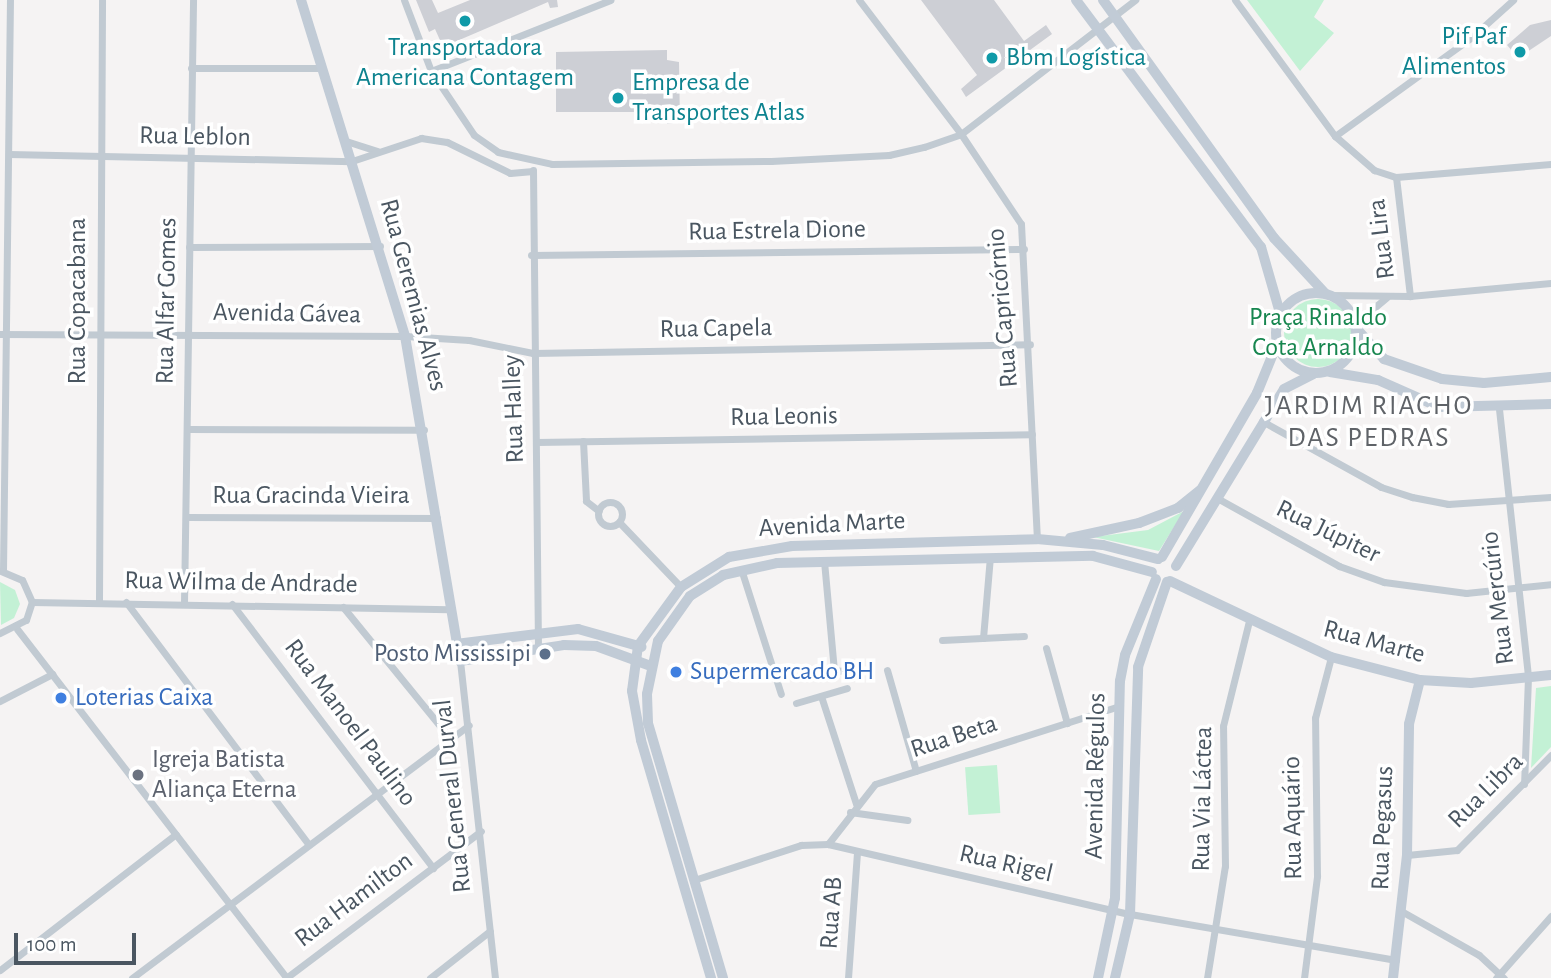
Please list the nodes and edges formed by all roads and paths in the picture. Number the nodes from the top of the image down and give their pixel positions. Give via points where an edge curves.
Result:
1 (10, 0) edge
2 (102, 0) edge
3 (193, 0) edge
4 (301, 0) edge
5 (404, 0) edge
6 (610, 0) edge
7 (859, 0) edge
8 (1076, 0) edge
9 (1103, 0) edge
10 (1135, 0) edge
11 (1234, 0) edge
12 (1513, 0) edge
13 (1114, 15) junction
14 (1096, 27) junction
15 (191, 68) junction
16 (323, 68) junction
17 (431, 71) junction
18 (961, 134) junction
19 (1335, 135) junction
20 (346, 141) junction
21 (377, 151) junction
22 (9, 154) junction
23 (99, 155) junction
24 (191, 157) junction
25 (352, 161) junction
26 (533, 162) junction
27 (1551, 164) edge
28 (533, 171) junction
29 (1396, 177) junction
30 (4, 191) edge
31 (380, 246) junction
32 (189, 247) junction
33 (1024, 249) junction
34 (531, 255) junction
35 (1551, 283) edge
36 (1328, 294) junction
37 (1410, 296) junction
38 (1388, 297) junction
39 (1280, 313) junction
40 (1356, 326) junction
41 (0, 334) edge
42 (9, 334) junction
43 (100, 334) junction
44 (188, 334) junction
45 (405, 336) junction
46 (1030, 344) junction
47 (1277, 344) junction
48 (533, 354) junction
49 (1327, 372) junction
50 (1313, 373) junction
51 (1551, 377) edge
52 (0, 380) edge
53 (9, 380) junction
54 (1551, 404) edge
55 (1499, 409) junction
56 (1262, 421) junction
57 (187, 429) junction
58 (424, 430) junction
59 (1032, 434) junction
60 (537, 442) junction
61 (583, 442) junction
62 (1208, 484) junction
63 (1551, 497) edge
64 (1217, 498) junction
65 (1508, 501) junction
66 (599, 511) junction
67 (186, 517) junction
68 (437, 518) junction
69 (619, 522) junction
70 (1037, 539) junction
71 (989, 541) junction
72 (1058, 541) junction
73 (990, 556) junction
74 (1160, 558) junction
75 (824, 561) junction
76 (740, 569) junction
77 (1, 571) edge
78 (1166, 576) junction
79 (1551, 584) edge
80 (681, 587) junction
81 (1517, 587) junction
82 (690, 596) junction
83 (99, 601) junction
84 (32, 602) junction
85 (126, 602) junction
86 (184, 603) junction
87 (232, 604) junction
88 (343, 607) junction
89 (449, 609) junction
90 (1249, 621) junction
91 (17, 629) junction
92 (537, 631) junction
93 (0, 633) edge
94 (1024, 636) dead end
95 (983, 638) junction
96 (942, 640) dead end
97 (456, 644) junction
98 (538, 646) junction
99 (638, 646) junction
100 (1046, 648) dead end
101 (655, 650) junction
102 (1331, 657) junction
103 (460, 661) junction
104 (634, 662) junction
105 (651, 666) junction
106 (850, 670) dead end
107 (887, 670) dead end
108 (52, 674) junction
109 (1551, 675) edge
110 (1528, 677) junction
111 (1420, 680) junction
112 (847, 688) dead end
113 (781, 694) dead end
114 (821, 696) junction
115 (0, 701) edge
116 (796, 703) dead end
117 (1117, 707) junction
118 (1067, 723) junction
119 (469, 725) junction
120 (450, 738) junction
121 (1551, 756) edge
122 (916, 771) junction
123 (1524, 783) junction
124 (378, 793) junction
125 (856, 804) junction
126 (850, 812) junction
127 (907, 820) dead end
128 (481, 831) junction
129 (176, 834) junction
130 (828, 844) junction
131 (309, 845) junction
132 (858, 852) junction
133 (1408, 855) junction
134 (433, 868) junction
135 (688, 881) junction
136 (230, 904) junction
137 (1114, 910) junction
138 (1403, 912) junction
139 (1130, 914) junction
140 (1551, 916) edge
141 (1219, 929) junction
142 (490, 931) junction
143 (1311, 945) junction
144 (1396, 960) junction
145 (0, 970) edge
146 (1500, 970) junction
147 (132, 978) edge
148 (287, 978) edge
149 (430, 978) edge
150 (495, 978) edge
151 (710, 978) edge
152 (723, 978) edge
153 (848, 978) edge
154 (1098, 978) edge
155 (1115, 978) edge
156 (1207, 978) edge
157 (1304, 978) edge
158 (1393, 978) edge
159 (1496, 978) edge
160 (1504, 978) edge

1 - 22 street
2 - 23 street, Rua Copacabana
3 - 15 street, Rua Alfar Gomes
4 - 16 street, Rua Geremias Alves
5 - 17 street
6 - 17 street
7 - 18 street, Rua Capricórnio
8 - 14 street
9 - 13 street
10 - 13 street
11 - 19 street
12 - 19 street via 1474,36
13 - 14 street
13 - 36 street via 1274,238
14 - 18 street
14 - 39 street via 1261,247
15 - 16 street
15 - 24 street, Rua Alfar Gomes
16 - 20 street, Rua Geremias Alves
17 - 26 street via 474,135 498,152
18 - 26 street via 889,155
18 - 33 street, Rua Capricórnio via 1010,202
19 - 29 street via 1362,162
20 - 21 street
20 - 25 street, Rua Geremias Alves
21 - 25 street, Rua Leblon
21 - 28 street, Rua Leblon via 409,140 436,139 510,173
22 - 23 street, Rua Leblon
22 - 30 street
23 - 24 street, Rua Leblon
23 - 43 street, Rua Copacabana
24 - 25 street, Rua Leblon
24 - 32 street, Rua Alfar Gomes
25 - 31 street, Rua Geremias Alves
26 - 28 street, Rua Halley
27 - 29 street
28 - 34 street, Rua Halley
29 - 37 street, Rua Lira
30 - 42 street
31 - 32 street
31 - 45 street, Rua Geremias Alves
32 - 44 street, Rua Alfar Gomes
33 - 34 street, Rua Estrela Dione
33 - 46 street, Rua Capricórnio
34 - 48 street, Rua Halley
35 - 37 street
36 - 38 street
36 - 39 street via 1299,296
36 - 40 street
37 - 38 street
38 - 40 street
39 - 47 street
40 - 49 street via 1347,360
40 - 51 street via 1384,359 1442,379 1484,383
41 - 42 street, Avenida Gávea
42 - 43 street, Avenida Gávea
42 - 53 street
43 - 44 street, Avenida Gávea
43 - 83 street, Rua Copacabana
44 - 45 street, Avenida Gávea
44 - 57 street, Rua Alfar Gomes
45 - 48 street, Rua Capela via 469,340
45 - 58 street, Rua Geremias Alves
46 - 48 street, Rua Capela
46 - 59 street, Rua Capricórnio
47 - 50 street via 1291,365
47 - 62 street
48 - 60 street, Rua Halley
49 - 50 street
49 - 55 street via 1369,377 1439,407
50 - 56 street, Avenida Régulos via 1284,389
52 - 53 street
53 - 77 street
54 - 55 street
55 - 65 street, Rua Mercúrio
56 - 64 street, Avenida Régulos
56 - 65 street via 1381,487 1448,504
57 - 58 street
57 - 67 street, Rua Alfar Gomes
58 - 68 street, Rua Geremias Alves
59 - 61 street, Rua Leonis
59 - 70 street, Rua Capricórnio
60 - 61 street, Rua Leonis
60 - 92 street, Rua Halley
61 - 66 street via 586,501
62 - 72 street via 1165,513
62 - 74 street
63 - 65 street
64 - 78 street, Avenida Régulos
64 - 81 street, Rua Júpiter via 1339,566 1384,582 1466,593
65 - 81 street, Rua Mercúrio
66 - 69 street via 606,525
66 - 69 street via 606,503 617,505
67 - 68 street, Rua Gracinda Vieira
67 - 86 street, Rua Alfar Gomes
68 - 89 street, Rua Geremias Alves
69 - 80 street
70 - 71 street, Avenida Marte
70 - 72 street, Avenida Marte
71 - 73 street
71 - 80 street, Avenida Marte via 757,550 729,556
72 - 74 street, Avenida Marte
73 - 75 street, Avenida Marte
73 - 78 street, Avenida Marte via 1093,556
73 - 95 street
74 - 78 street, Avenida Marte
74 - 78 street
75 - 76 street, Avenida Marte
75 - 106 street via 834,671
76 - 82 street, Avenida Marte
76 - 113 street
77 - 84 street via 22,580
78 - 90 street, Rua Marte
78 - 117 street, Avenida Régulos via 1125,655
78 - 139 street, Avenida Régulos via 1137,678
79 - 81 street, Rua Júpiter
80 - 82 street
80 - 99 street, Avenida Marte
81 - 110 street, Rua Mercúrio
82 - 101 street, Avenida Marte via 670,619
83 - 84 street, Rua Wilma de Andrade
83 - 85 street, Rua Wilma de Andrade
84 - 91 street
85 - 86 street, Rua Wilma de Andrade
85 - 131 street
86 - 87 street, Rua Wilma de Andrade
87 - 88 street, Rua Wilma de Andrade
87 - 124 street, Rua Manoel Paulino
88 - 89 street, Rua Wilma de Andrade
88 - 120 street
89 - 97 street, Rua General Durval
90 - 102 street, Rua Marte
90 - 141 street, Rua Via Láctea via 1223,726 1225,866
91 - 93 street
91 - 108 street
92 - 97 street
92 - 98 street, Rua Halley
92 - 99 street via 600,632
94 - 95 street
95 - 96 street
97 - 103 street, Rua General Durval
98 - 103 street
98 - 104 street via 596,646
99 - 101 street
99 - 104 street, Avenida Marte
100 - 118 street
101 - 105 street, Avenida Marte
102 - 111 street, Rua Marte
102 - 143 street, Rua Aquário via 1312,746 1317,876
103 - 119 street, Rua General Durval
104 - 105 street
104 - 135 street, Avenida Marte via 632,691 641,740
105 - 135 street, Avenida Marte via 648,723
107 - 122 street
108 - 115 street
108 - 129 street
109 - 110 street, Rua Marte
110 - 111 street, Rua Marte
110 - 123 street, Rua Mercúrio
111 - 133 street, Rua Pegasus via 1409,724
112 - 114 street
114 - 116 street
114 - 125 street
117 - 118 street, Rua Beta
117 - 137 street, Avenida Régulos
118 - 122 street, Rua Beta
119 - 120 street
119 - 128 street, Rua General Durval
120 - 124 street
121 - 123 street, Rua Libra
122 - 125 street, Rua Beta via 875,784
123 - 133 street, Rua Libra via 1457,850
124 - 131 street
124 - 134 street, Rua Manoel Paulino
125 - 126 street, Rua Beta
126 - 127 street
126 - 130 street, Rua Beta
128 - 134 street, Rua Hamilton
128 - 142 street, Rua General Durval
129 - 136 street
129 - 145 street
130 - 132 street, Rua Rigel
130 - 135 street, Rua Rigel via 801,845
131 - 136 street
132 - 137 street, Rua Rigel
132 - 153 street, Rua AB
133 - 138 street, Rua Pegasus
134 - 148 street, Rua Hamilton
135 - 151 street, Avenida Marte
135 - 152 street, Avenida Marte
136 - 147 street
136 - 148 street
137 - 139 street, Rua Rigel
137 - 154 street, Avenida Régulos
138 - 144 street, Rua Pegasus
138 - 146 street
139 - 141 street, Rua Rigel
139 - 155 street, Avenida Régulos
140 - 146 street
141 - 143 street, Rua Rigel
141 - 156 street, Rua Via Láctea
142 - 149 street
142 - 150 street, Rua General Durval
143 - 144 street, Rua Rigel
143 - 157 street, Rua Aquário
144 - 158 street, Rua Pegasus
146 - 159 street
146 - 160 street

